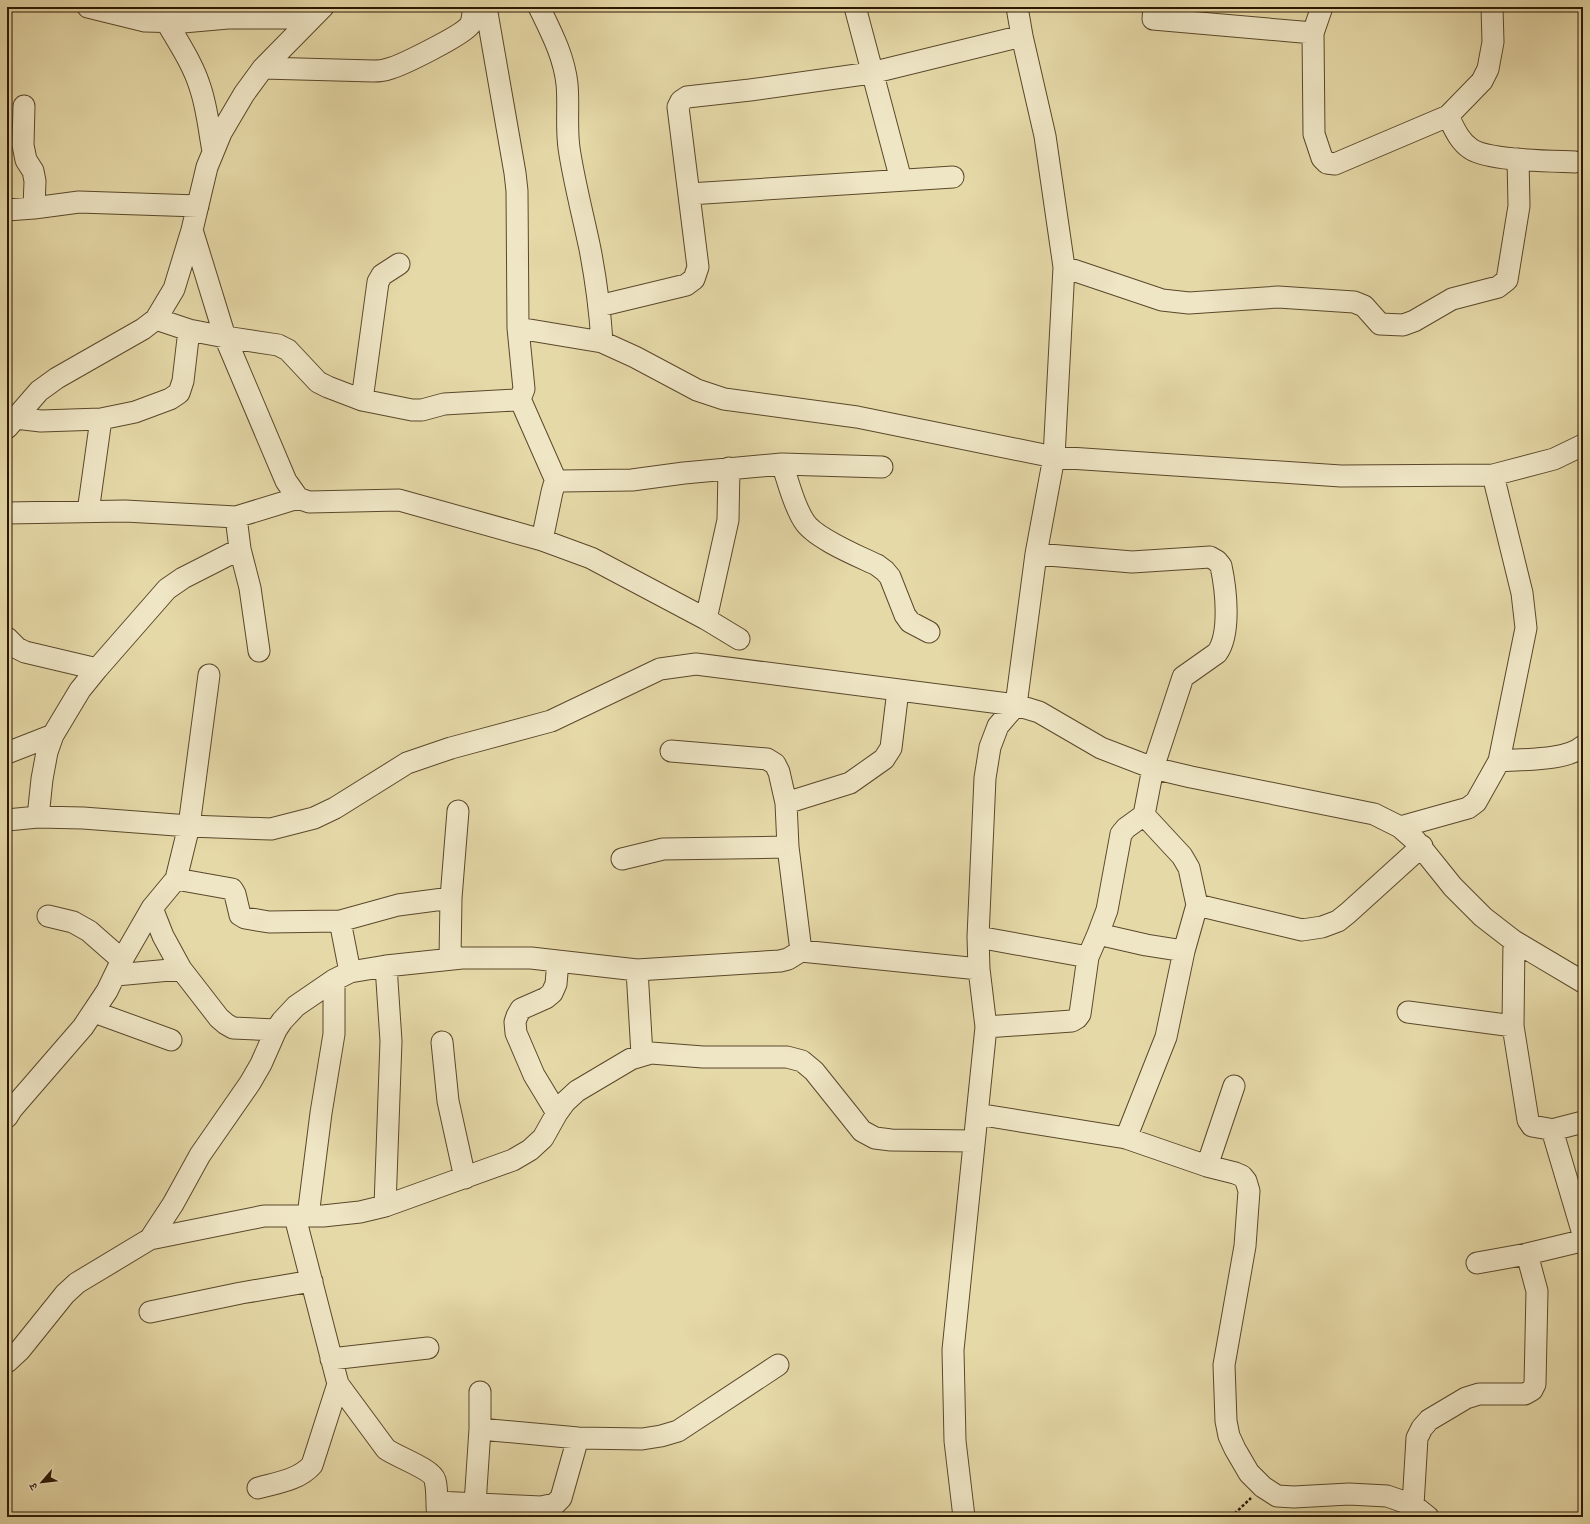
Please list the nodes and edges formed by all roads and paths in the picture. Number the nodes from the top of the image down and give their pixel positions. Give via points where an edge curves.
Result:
1 (88, 7) edge
2 (473, 7) edge
3 (486, 7) edge
4 (539, 7) edge
5 (855, 7) edge
6 (1017, 7) edge
7 (1154, 7) edge
8 (1322, 7) edge
9 (1492, 7) edge
10 (317, 13) edge
11 (178, 17) edge
12 (1313, 33) junction
13 (1022, 36) junction
14 (263, 68) junction
15 (871, 73) junction
16 (24, 106) dead end
17 (1448, 116) junction
18 (213, 151) junction
19 (1518, 159) junction
20 (1575, 162) dead end
21 (953, 177) dead end
22 (901, 180) junction
23 (689, 194) junction
24 (198, 206) junction
25 (34, 208) junction
26 (7, 210) edge
27 (192, 230) junction
28 (400, 264) dead end
29 (1064, 267) junction
30 (599, 306) junction
31 (156, 319) junction
32 (518, 328) junction
33 (189, 330) junction
34 (225, 337) junction
35 (602, 342) junction
36 (520, 399) junction
37 (362, 400) junction
38 (101, 419) junction
39 (11, 423) edge
40 (1583, 445) edge
41 (1054, 456) junction
42 (782, 464) junction
43 (882, 466) dead end
44 (729, 468) junction
45 (1493, 475) junction
46 (557, 483) junction
47 (298, 498) junction
48 (88, 512) junction
49 (7, 513) edge
50 (236, 517) junction
51 (542, 540) junction
52 (240, 549) junction
53 (1036, 554) junction
54 (706, 619) junction
55 (929, 632) dead end
56 (7, 638) edge
57 (739, 639) dead end
58 (259, 652) dead end
59 (97, 669) junction
60 (209, 675) dead end
61 (898, 690) junction
62 (1016, 705) junction
63 (54, 735) junction
64 (1583, 746) edge
65 (671, 751) dead end
66 (7, 753) edge
67 (1499, 761) junction
68 (1153, 768) junction
69 (786, 803) junction
70 (458, 811) dead end
71 (1144, 816) junction
72 (38, 818) junction
73 (7, 820) edge
74 (189, 826) junction
75 (1400, 827) junction
76 (1422, 846) junction
77 (788, 847) junction
78 (622, 859) dead end
79 (176, 879) junction
80 (451, 898) junction
81 (1197, 905) junction
82 (152, 908) junction
83 (48, 916) dead end
84 (340, 921) junction
85 (1098, 934) junction
86 (978, 937) junction
87 (1514, 940) junction
88 (801, 951) junction
89 (1184, 951) junction
90 (1088, 957) junction
91 (450, 958) junction
92 (558, 962) junction
93 (386, 966) junction
94 (119, 967) junction
95 (181, 969) junction
96 (979, 969) junction
97 (637, 970) junction
98 (342, 976) junction
99 (1583, 982) edge
100 (94, 1012) junction
101 (1408, 1012) dead end
102 (1513, 1026) junction
103 (986, 1027) junction
104 (276, 1030) junction
105 (171, 1040) dead end
106 (442, 1042) dead end
107 (642, 1055) junction
108 (1234, 1086) dead end
109 (557, 1113) junction
110 (977, 1114) junction
111 (7, 1117) edge
112 (1583, 1122) edge
113 (1552, 1130) junction
114 (1126, 1138) junction
115 (973, 1141) junction
116 (1207, 1166) junction
117 (465, 1178) junction
118 (385, 1206) junction
119 (302, 1216) junction
120 (150, 1239) junction
121 (1527, 1254) junction
122 (1477, 1263) dead end
123 (312, 1281) junction
124 (150, 1312) dead end
125 (428, 1348) dead end
126 (331, 1358) junction
127 (7, 1362) edge
128 (778, 1365) dead end
129 (338, 1384) junction
130 (480, 1392) dead end
131 (480, 1429) junction
132 (578, 1438) junction
133 (1263, 1487) junction
134 (258, 1488) dead end
135 (475, 1504) junction
136 (437, 1509) edge
137 (1421, 1511) edge
138 (964, 1517) edge
139 (1231, 1517) edge

1 - 11 street via 145,21
2 - 14 street via 473,18 465,30 435,48 389,69 373,71
3 - 32 street via 515,173
4 - 30 street via 564,65 569,148
5 - 15 street
6 - 13 street
7 - 12 street via 1153,19
8 - 12 street
9 - 17 street via 1493,42 1488,69 1482,82
10 - 11 street via 228,18
10 - 14 street
11 - 18 street via 205,105
12 - 17 street via 1314,134 1322,158 1327,163 1335,164
13 - 15 street
13 - 29 street via 1045,136
14 - 18 street via 244,94
15 - 22 street
15 - 23 street via 687,97 678,107
16 - 25 street via 23,145 35,181
17 - 19 street via 1458,137 1471,149 1485,155
18 - 24 street
19 - 20 street
19 - 29 street via 1519,206 1507,280 1498,287 1452,299 1403,325 1380,324 1364,306 1354,302 1278,297 1189,303 1162,300
21 - 22 street
22 - 23 street
23 - 30 street via 698,267 694,279 686,285
24 - 25 street via 79,202
24 - 27 street
25 - 26 street
27 - 31 street via 174,290
27 - 34 street
28 - 37 street via 382,275 378,282
29 - 41 street
30 - 35 street
31 - 33 street
31 - 39 street via 57,378 40,391
32 - 35 street
32 - 36 street via 524,389
33 - 34 street
33 - 38 street via 179,393 135,412
34 - 37 street via 278,345 288,350 318,382
34 - 47 street via 286,481
35 - 41 street via 710,396 856,417
36 - 37 street via 444,404 422,410
36 - 46 street
38 - 39 street
38 - 48 street
40 - 45 street via 1554,459
41 - 45 street via 1341,476
41 - 53 street
42 - 43 street
42 - 44 street
42 - 55 street via 804,522 819,536 885,571 910,622
44 - 46 street via 632,480 567,480
44 - 54 street via 728,520
45 - 67 street via 1522,593 1526,628
46 - 51 street via 552,492
47 - 50 street
47 - 51 street via 309,502 399,500
48 - 49 street
48 - 50 street via 125,511
50 - 52 street
51 - 54 street via 591,558
52 - 58 street via 250,588
52 - 59 street via 167,589
53 - 62 street
53 - 68 street via 1132,562 1210,557 1221,566 1226,609 1220,648 1183,677
54 - 57 street
56 - 59 street via 25,652
59 - 63 street via 80,690
60 - 74 street
61 - 62 street
61 - 69 street via 891,748 884,760 850,783
61 - 74 street via 696,664 660,669 551,721 451,748 407,763 335,808 314,818 271,829
62 - 68 street via 1039,712 1101,748
62 - 86 street via 998,726 990,747 985,778
63 - 66 street
63 - 72 street via 47,752
64 - 67 street via 1572,753 1559,756
65 - 69 street via 767,759 775,764 779,772
67 - 75 street via 1476,802 1468,808
68 - 71 street
68 - 75 street via 1374,814
69 - 77 street
70 - 80 street
71 - 81 street via 1182,856 1189,868
71 - 85 street via 1121,834 1107,910
72 - 73 street
72 - 74 street via 83,818
74 - 79 street
75 - 76 street
76 - 81 street via 1338,921 1322,927 1302,930
76 - 87 street via 1453,887 1483,917
77 - 78 street via 663,849
77 - 88 street
79 - 82 street
79 - 84 street via 232,889 240,915 244,918 268,922
80 - 84 street via 398,905
80 - 91 street
81 - 89 street
82 - 94 street
82 - 95 street via 163,936
83 - 94 street via 73,922 89,931
84 - 98 street
85 - 89 street
85 - 90 street
86 - 90 street
86 - 96 street
87 - 99 street
87 - 102 street
88 - 96 street
88 - 97 street via 780,961
89 - 114 street via 1166,1037
90 - 103 street via 1080,1014 1077,1018 1072,1021
91 - 92 street via 531,958
91 - 93 street
92 - 97 street
92 - 109 street via 556,984 552,993 522,1009 515,1022 516,1032 534,1075
93 - 98 street
93 - 118 street via 391,1041
94 - 95 street
94 - 100 street
95 - 104 street via 226,1024 233,1028
96 - 103 street
97 - 107 street
98 - 104 street via 296,1006
98 - 119 street
100 - 105 street
100 - 111 street
101 - 102 street
102 - 113 street via 1528,1120 1532,1126
103 - 110 street
104 - 120 street via 250,1083 200,1155
106 - 117 street via 448,1101
107 - 109 street via 577,1091
107 - 115 street via 657,1053 703,1057 787,1057 802,1061 814,1071 862,1131 875,1138
108 - 116 street
109 - 117 street via 543,1138 530,1150 513,1160
110 - 114 street
110 - 115 street
112 - 113 street
113 - 121 street via 1583,1234 1577,1242
114 - 116 street
115 - 138 street via 953,1350 955,1441
116 - 133 street via 1242,1176 1249,1191 1245,1246 1224,1365 1226,1421 1229,1436 1248,1473
117 - 118 street
118 - 119 street via 360,1212
119 - 120 street via 264,1216
119 - 123 street
120 - 127 street via 76,1283
121 - 122 street
121 - 137 street via 1537,1291 1535,1384 1532,1390 1525,1394 1479,1394 1466,1398 1429,1420 1417,1438
123 - 124 street
123 - 126 street
125 - 126 street
126 - 129 street
128 - 132 street via 678,1431 642,1439
129 - 134 street via 312,1465 297,1476
129 - 136 street via 386,1449 433,1475
130 - 131 street
131 - 132 street
131 - 135 street
132 - 135 street via 561,1498 555,1504 541,1507
133 - 137 street via 1276,1496 1388,1496
133 - 139 path
135 - 136 street

